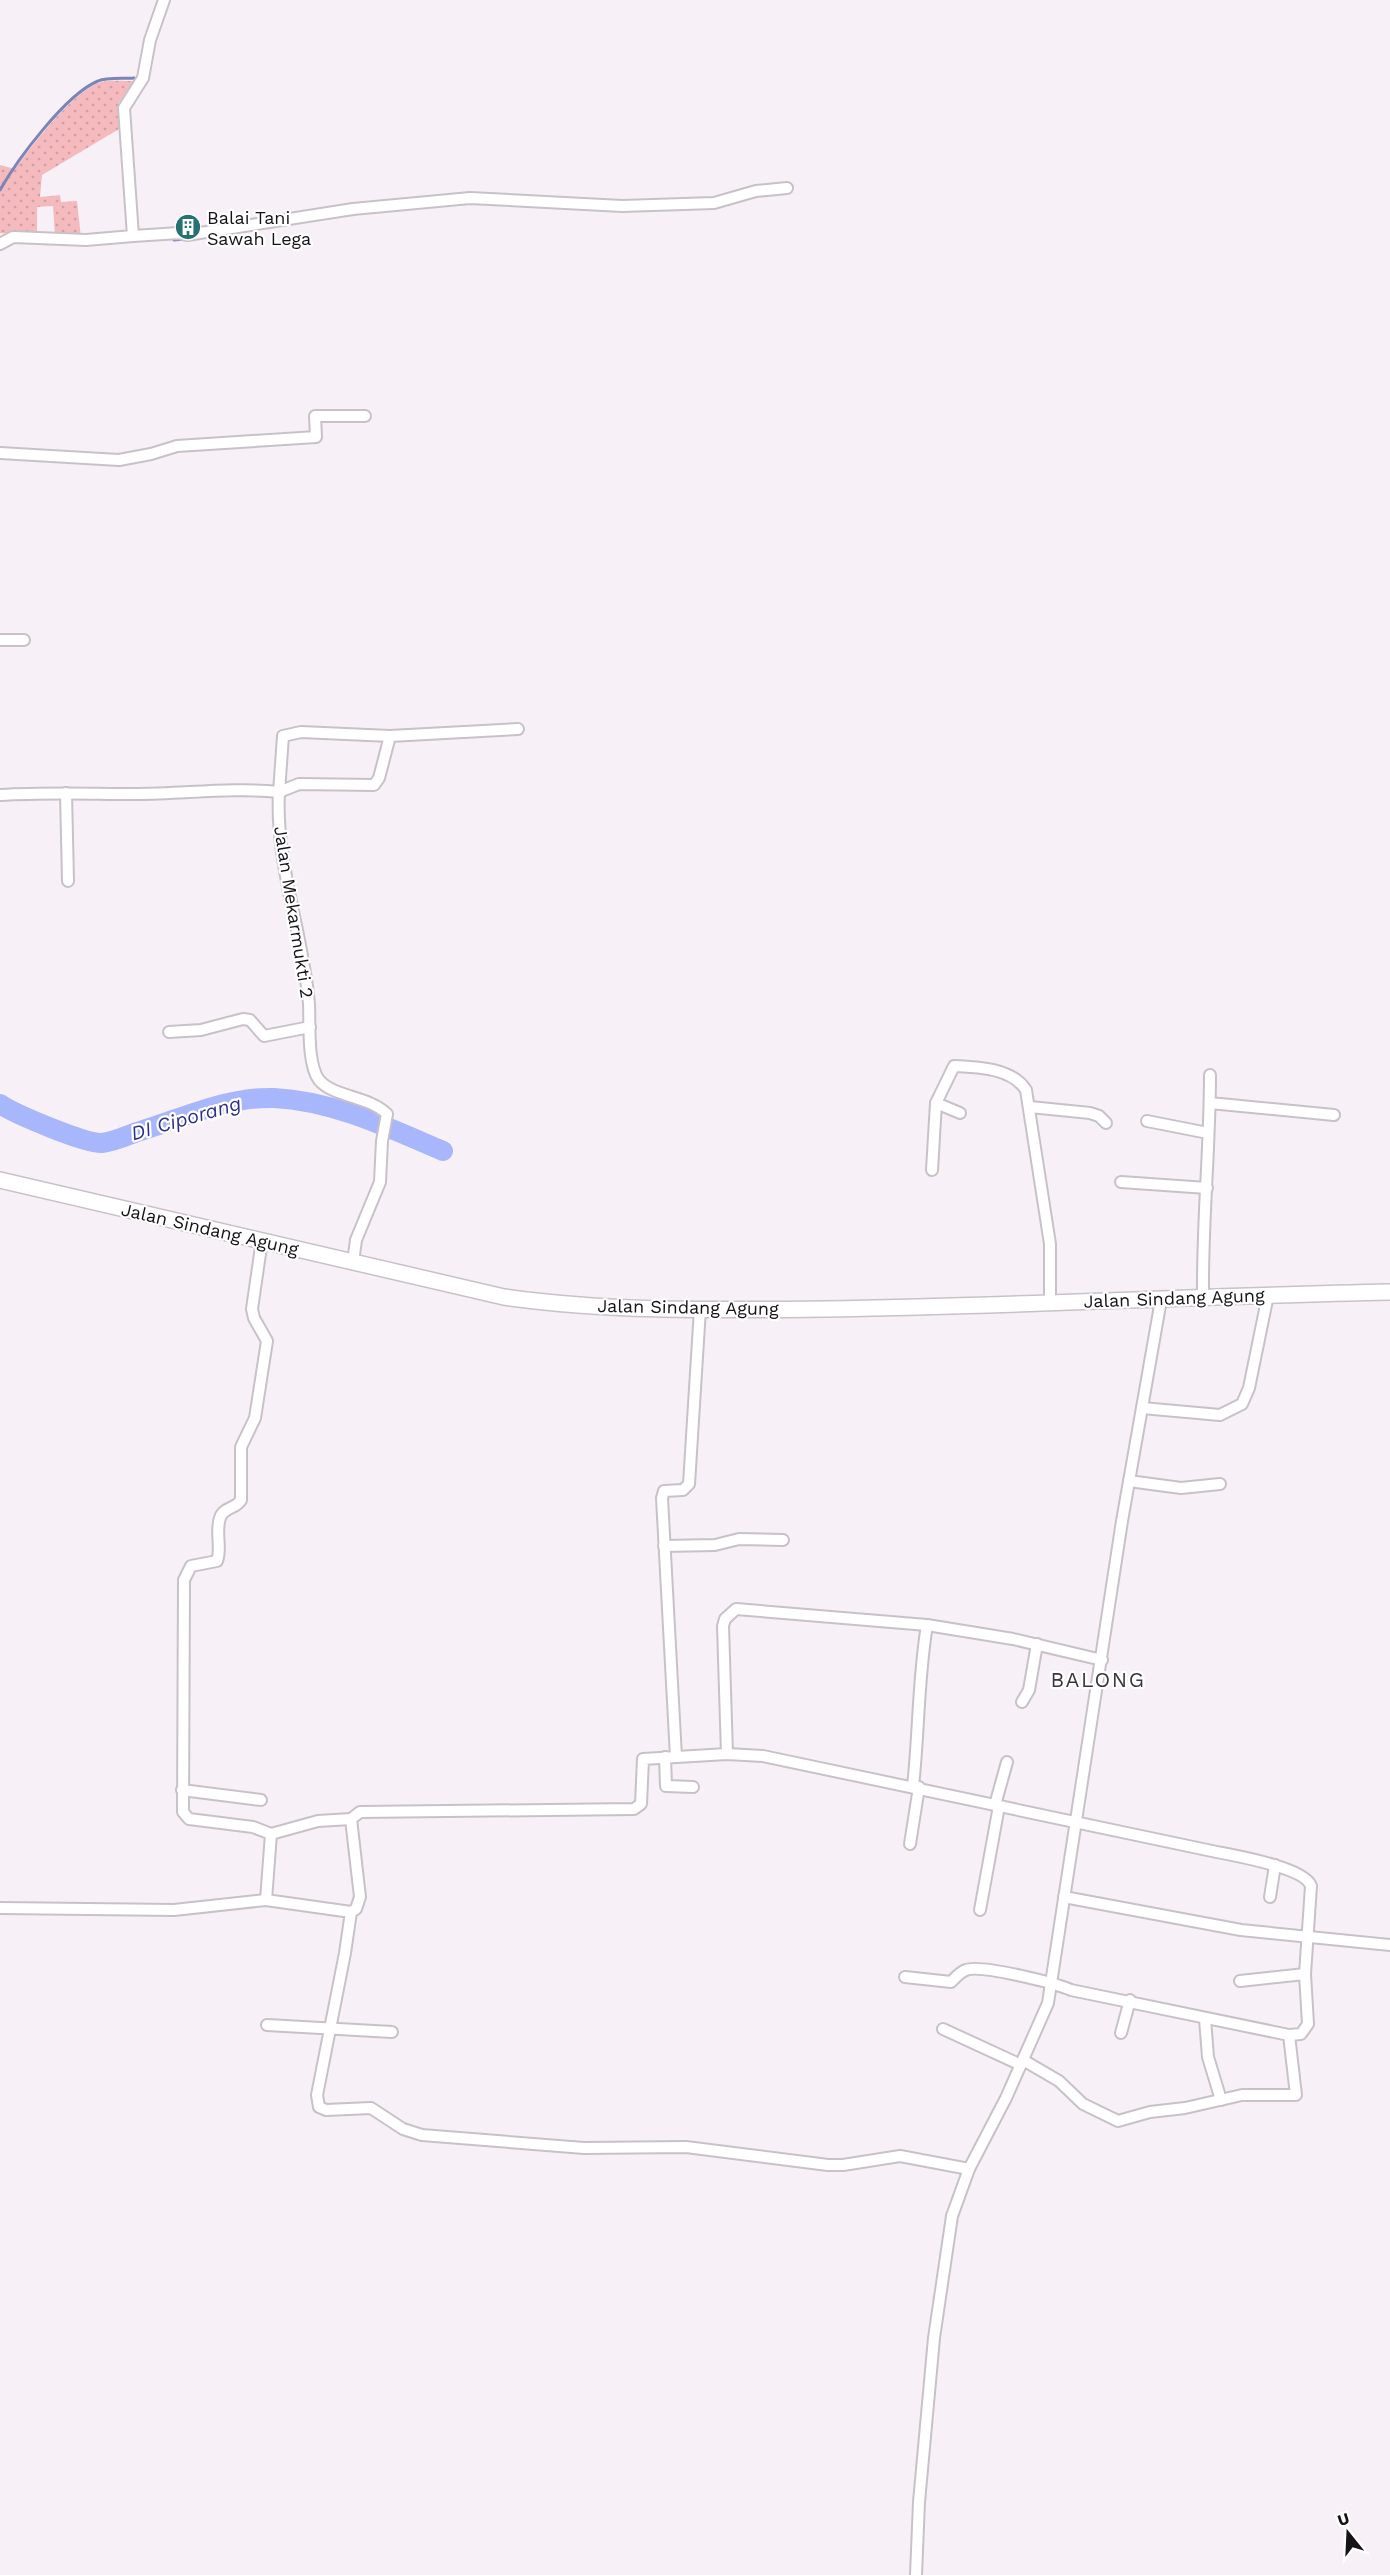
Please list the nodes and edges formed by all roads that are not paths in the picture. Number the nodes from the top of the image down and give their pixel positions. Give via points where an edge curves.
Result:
1 (164, 0) edge
2 (787, 188) dead end
3 (133, 236) junction
4 (2, 240) edge
5 (365, 416) dead end
6 (0, 453) edge
7 (0, 640) edge
8 (24, 640) dead end
9 (518, 729) dead end
10 (390, 736) junction
11 (279, 792) junction
12 (66, 793) junction
13 (0, 795) edge
14 (68, 881) dead end
15 (310, 1027) junction
16 (169, 1032) dead end
17 (1210, 1075) dead end
18 (936, 1103) junction
19 (1210, 1103) junction
20 (1030, 1107) junction
21 (960, 1113) dead end
22 (1334, 1115) dead end
23 (1147, 1121) dead end
24 (1106, 1123) dead end
25 (1208, 1133) junction
26 (932, 1170) dead end
27 (0, 1180) edge
28 (1121, 1182) dead end
29 (1207, 1188) junction
30 (262, 1240) junction
31 (353, 1262) junction
32 (1390, 1292) edge
33 (1268, 1295) junction
34 (1203, 1298) junction
35 (1161, 1300) junction
36 (1050, 1302) junction
37 (700, 1309) junction
38 (1142, 1408) junction
39 (1129, 1481) junction
40 (1220, 1484) dead end
41 (783, 1540) dead end
42 (664, 1546) junction
43 (927, 1624) junction
44 (1036, 1644) junction
45 (1101, 1660) junction
46 (1022, 1702) dead end
47 (727, 1754) junction
48 (670, 1757) junction
49 (1006, 1762) dead end
50 (693, 1787) dead end
51 (916, 1787) junction
52 (182, 1790) junction
53 (261, 1800) dead end
54 (997, 1806) junction
55 (351, 1819) junction
56 (1076, 1824) junction
57 (271, 1834) junction
58 (910, 1844) dead end
59 (1275, 1865) junction
60 (1064, 1897) junction
61 (1270, 1898) dead end
62 (266, 1900) junction
63 (0, 1908) edge
64 (980, 1910) dead end
65 (351, 1912) junction
66 (1308, 1938) junction
67 (1390, 1945) edge
68 (1305, 1974) junction
69 (905, 1977) dead end
70 (1240, 1981) dead end
71 (1052, 1982) junction
72 (1130, 2000) junction
73 (1205, 2019) junction
74 (267, 2025) dead end
75 (329, 2027) junction
76 (943, 2029) dead end
77 (393, 2032) dead end
78 (1121, 2033) dead end
79 (1289, 2035) junction
80 (1022, 2063) junction
81 (1221, 2100) junction
82 (969, 2169) junction
83 (916, 2575) edge

1 - 3 street via 141,81 124,108
2 - 3 street via 714,202 622,206 470,198 353,209 188,235
3 - 4 street
5 - 6 street via 315,416 316,437 177,446 119,460
7 - 8 street
9 - 10 street
10 - 11 street via 374,785 299,784
10 - 11 street, Jalan Mekarmukti 2 via 301,732 283,736
11 - 12 street
11 - 15 street, Jalan Mekarmukti 2 via 281,844
12 - 13 street
12 - 14 street
15 - 16 street via 264,1036 250,1020 243,1019 201,1030
15 - 31 street, Jalan Mekarmukti 2 via 314,1067 320,1081 374,1103 387,1114 380,1182 356,1240
17 - 19 street
18 - 20 street via 954,1066 981,1068 1021,1082
18 - 21 street
18 - 26 street
19 - 22 street
19 - 25 street
20 - 24 street via 1090,1113
20 - 36 street via 1050,1244
23 - 25 street
25 - 29 street
27 - 30 main road, Jalan Sindang Agung
28 - 29 street
29 - 34 street via 1202,1220
30 - 31 main road, Jalan Sindang Agung
30 - 52 street via 252,1309 267,1341 255,1418 241,1447 241,1500 219,1518 217,1561 191,1566 184,1580
31 - 37 main road, Jalan Sindang Agung via 525,1300
32 - 33 main road, Jalan Sindang Agung
33 - 34 main road, Jalan Sindang Agung
33 - 38 street via 1249,1388 1238,1408 1212,1415
34 - 35 main road, Jalan Sindang Agung
35 - 36 main road, Jalan Sindang Agung
35 - 38 street
36 - 37 main road, Jalan Sindang Agung
37 - 42 street via 689,1484 686,1489 662,1494
38 - 39 street
39 - 40 street via 1182,1488
39 - 45 street
41 - 42 street via 739,1539 715,1545
42 - 48 street
43 - 44 street
43 - 47 street via 743,1608 729,1613 723,1626
43 - 51 street via 921,1659
44 - 45 street
44 - 46 street via 1029,1690
45 - 56 street
47 - 48 street
47 - 51 street via 775,1758
48 - 50 street via 666,1786
48 - 55 street via 642,1760 641,1804 634,1809 360,1812
49 - 54 street
51 - 54 street
51 - 58 street
52 - 53 street
52 - 57 street via 186,1818 253,1827
54 - 56 street
54 - 64 street
55 - 57 street via 318,1821
55 - 65 street via 360,1897
56 - 59 street
56 - 60 street
57 - 62 street
59 - 61 street
59 - 66 street via 1310,1882
60 - 66 street via 1241,1930
60 - 71 street
62 - 63 street via 174,1910
62 - 65 street
65 - 75 street
66 - 67 street
66 - 68 street
68 - 70 street
68 - 79 street via 1308,2024 1301,2034
69 - 71 street via 951,1982 970,1969
71 - 72 street via 1071,1990
71 - 80 street via 1042,2018
72 - 73 street
72 - 78 street
73 - 79 street
73 - 81 street via 1208,2057
74 - 75 street
75 - 77 street
75 - 82 street via 319,2107 371,2108 412,2133 584,2148 686,2147 828,2165 900,2156
76 - 80 street
79 - 81 street via 1296,2096 1251,2094
80 - 81 street via 1059,2081 1083,2104 1118,2121
80 - 82 street
82 - 83 street via 952,2216 939,2296

